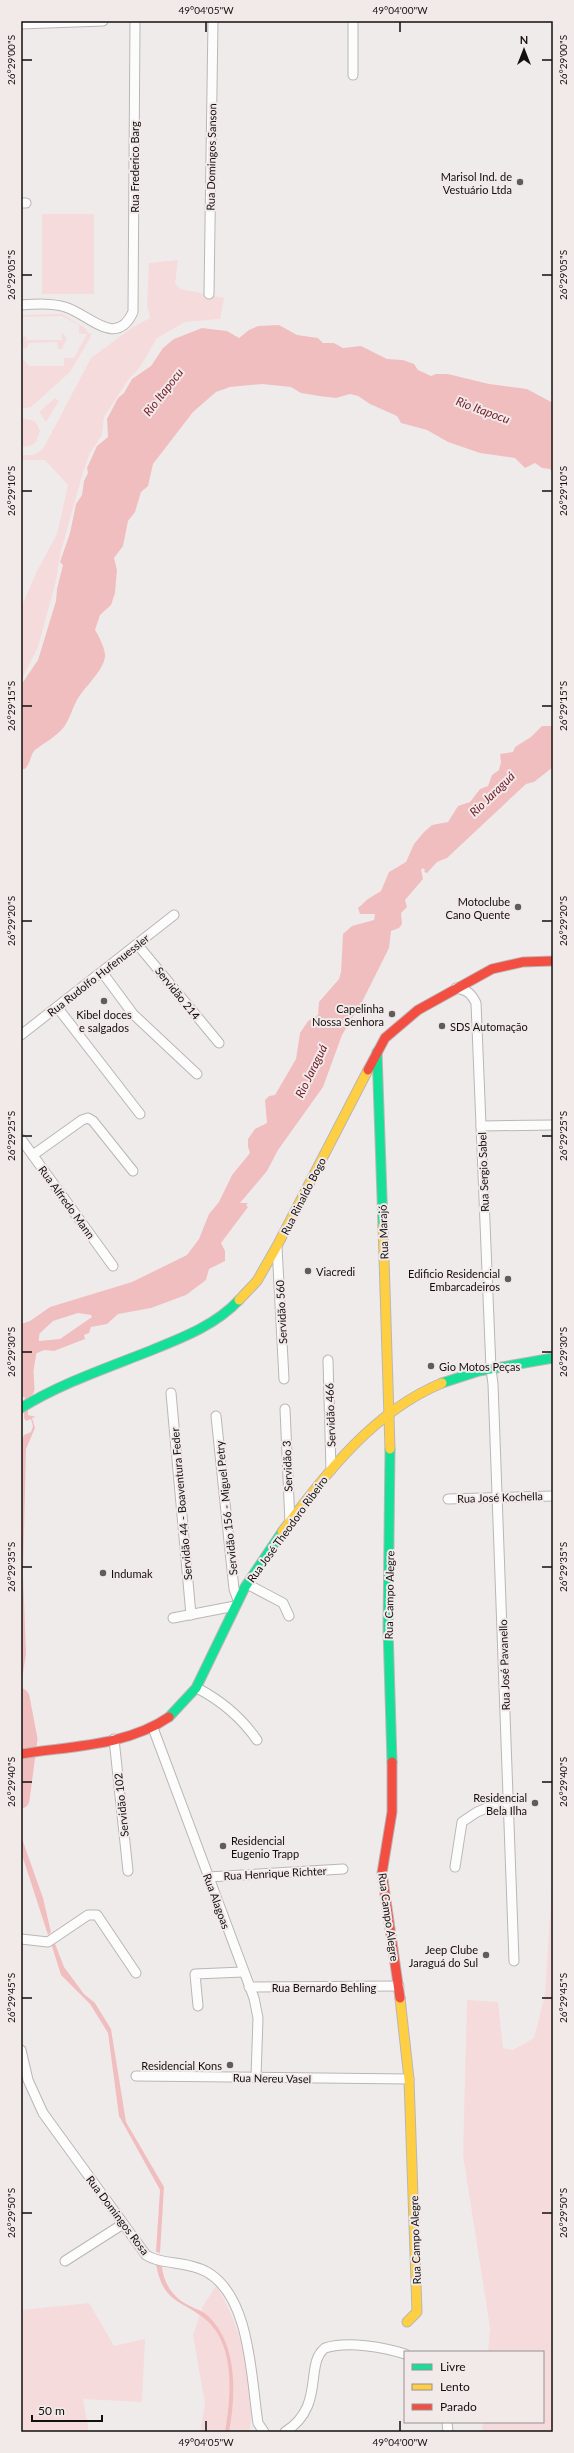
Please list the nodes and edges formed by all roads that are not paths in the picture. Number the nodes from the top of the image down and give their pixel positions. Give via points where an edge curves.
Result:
1 (102, 21) edge
2 (135, 21) edge
3 (213, 21) edge
4 (353, 21) edge
5 (49, 22) edge
6 (21, 24) edge
7 (353, 74) dead end
8 (209, 294) dead end
9 (21, 304) edge
10 (174, 915) dead end
11 (138, 944) junction
12 (553, 961) edge
13 (102, 972) junction
14 (455, 988) junction
15 (57, 1007) junction
16 (23, 1030) edge
17 (219, 1043) dead end
18 (377, 1052) junction
19 (197, 1074) dead end
20 (140, 1114) dead end
21 (553, 1125) edge
22 (481, 1126) junction
23 (21, 1139) edge
24 (33, 1155) junction
25 (133, 1172) dead end
26 (277, 1246) junction
27 (113, 1266) dead end
28 (553, 1358) edge
29 (328, 1360) dead end
30 (491, 1369) junction
31 (284, 1379) dead end
32 (171, 1392) dead end
33 (21, 1408) edge
34 (285, 1409) dead end
35 (390, 1412) junction
36 (216, 1416) dead end
37 (331, 1470) junction
38 (553, 1496) edge
39 (498, 1497) junction
40 (448, 1499) dead end
41 (290, 1523) junction
42 (247, 1584) junction
43 (237, 1603) junction
44 (192, 1615) junction
45 (289, 1616) dead end
46 (173, 1618) dead end
47 (197, 1688) junction
48 (153, 1728) junction
49 (114, 1739) junction
50 (257, 1740) dead end
51 (21, 1754) edge
52 (509, 1799) junction
53 (455, 1867) dead end
54 (343, 1869) dead end
55 (128, 1871) dead end
56 (208, 1877) junction
57 (21, 1939) edge
58 (514, 1961) dead end
59 (243, 1972) junction
60 (136, 1973) dead end
61 (399, 1986) junction
62 (250, 1987) junction
63 (198, 2006) dead end
64 (21, 2050) edge
65 (136, 2076) dead end
66 (256, 2078) junction
67 (409, 2079) junction
68 (24, 2082) edge
69 (123, 2224) junction
70 (65, 2261) dead end
71 (407, 2322) dead end
72 (404, 2354) edge
73 (261, 2431) edge
74 (285, 2432) edge

1 - 5 street
2 - 9 street, Rua Frederico Barg via 133,312 123,326 108,329 67,307
3 - 8 street, Rua Domingos Sanson
4 - 7 street
5 - 6 street
10 - 11 street, Rua Rudolfo Hufenuessler
11 - 13 street, Rua Rudolfo Hufenuessler
11 - 17 street, Servidão 214
12 - 14 main road, Rua Rinaldo Bogo via 505,965
13 - 15 street, Rua Rudolfo Hufenuessler
13 - 19 street via 133,1014
14 - 18 main road, Rua Rinaldo Bogo via 418,1010 394,1029
14 - 22 street, Rua Sergio Sabel via 465,989 472,994 476,1003
15 - 16 street, Rua Rudolfo Hufenuessler
15 - 20 street
18 - 26 main road, Rua Rinaldo Bogo
18 - 35 main road, Rua Marajó
21 - 22 street
22 - 30 street, Rua Sergio Sabel
23 - 24 street, Rua Alfredo Mann
24 - 25 street via 88,1118
24 - 27 street, Rua Alfredo Mann
26 - 31 street, Servidão 560
26 - 33 main road, Rua Rinaldo Bogo via 257,1281 244,1297 212,1322 189,1335 40,1396
28 - 30 main road, Rua José Theodoro Ribeiro
29 - 37 street, Servidão 466
30 - 35 main road, Rua José Theodoro Ribeiro via 455,1378 420,1393
30 - 39 street, Rua José Pavanello
32 - 44 street, Servidão 44 - Boaventura Feder
34 - 41 street, Servidão 3
35 - 37 main road, Rua José Theodoro Ribeiro via 352,1446
35 - 61 main road, Rua Campo Alegre via 388,1628 393,1803 392,1825 382,1861 382,1873
36 - 43 street, Servidão 156 - Miguel Petry
37 - 41 main road, Rua José Theodoro Ribeiro
38 - 39 street, Rua José Kochella
39 - 40 street, Rua José Kochella
39 - 52 street, Rua José Pavanello
41 - 42 main road, Rua José Theodoro Ribeiro
42 - 43 main road, Rua José Theodoro Ribeiro
42 - 45 street via 282,1603
43 - 44 street
43 - 47 main road, Rua José Theodoro Ribeiro
44 - 46 street
47 - 48 main road, Rua José Theodoro Ribeiro via 173,1714
47 - 50 street via 219,1700 246,1725
48 - 49 main road, Rua José Theodoro Ribeiro via 134,1736
48 - 56 street, Rua Alagoas
49 - 51 main road, Rua José Theodoro Ribeiro
49 - 55 street, Servidão 102
52 - 53 street via 476,1812 462,1822
52 - 58 street, Rua José Pavanello
54 - 56 street, Rua Henrique Richter
56 - 59 street, Rua Alagoas
57 - 60 street via 48,1942 88,1915 97,1915
59 - 62 street, Rua Alagoas
59 - 63 street via 195,1974
61 - 62 street, Rua Bernardo Behling
61 - 67 main road, Rua Campo Alegre
62 - 66 street, Rua Alagoas via 258,2018
64 - 68 street, Rua Domingos Rosa
65 - 66 street, Rua Nereu Vasel
66 - 67 street, Rua Nereu Vasel
67 - 71 main road, Rua Campo Alegre via 417,2312
68 - 69 street, Rua Domingos Rosa via 43,2113
69 - 70 street
69 - 73 street, Rua Domingos Rosa via 149,2257 195,2265 209,2272 228,2293 244,2328
72 - 74 street via 353,2346 325,2348 318,2359 305,2413

